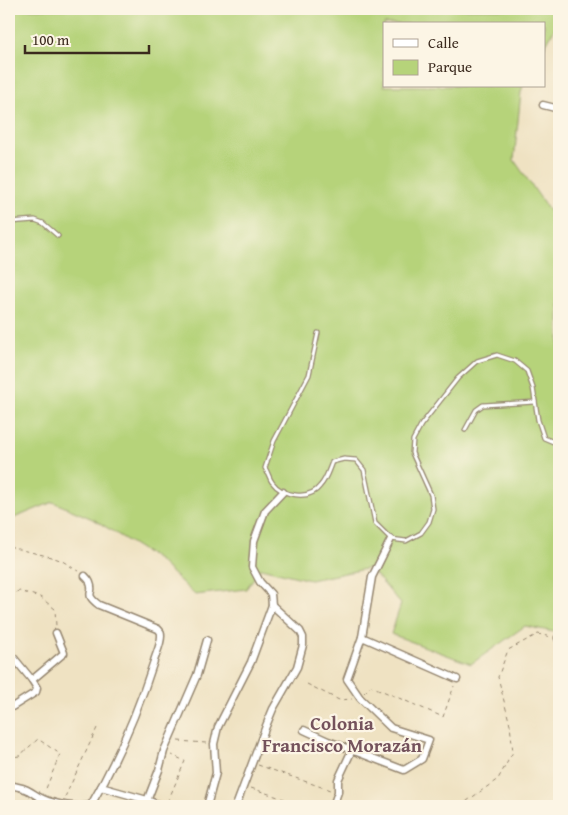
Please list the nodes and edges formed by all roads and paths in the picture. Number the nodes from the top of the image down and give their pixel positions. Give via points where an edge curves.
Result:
1 (543, 105) dead end
2 (559, 109) edge
3 (9, 222) edge
4 (58, 236) dead end
5 (318, 333) dead end
6 (535, 402) junction
7 (465, 430) dead end
8 (559, 442) edge
9 (283, 492) junction
10 (391, 539) junction
11 (9, 546) edge
12 (85, 576) joint
13 (9, 594) edge
14 (272, 605) junction
15 (56, 633) joint
16 (362, 637) junction
17 (559, 639) edge
18 (207, 640) dead end
19 (9, 652) edge
20 (457, 679) joint
21 (32, 680) junction
22 (307, 684) dead end
23 (360, 698) junction
24 (9, 706) edge
25 (98, 728) dead end
26 (304, 730) dead end
27 (169, 740) junction
28 (214, 744) junction
29 (352, 750) junction
30 (164, 751) junction
31 (9, 754) edge
32 (253, 763) junction
33 (9, 785) edge
34 (244, 785) junction
35 (101, 787) junction
36 (338, 792) junction
37 (42, 798) junction
38 (146, 803) edge
39 (61, 805) edge
40 (164, 806) edge
41 (207, 806) edge
42 (236, 806) edge
43 (305, 806) edge
44 (333, 806) edge
45 (460, 806) edge

1 - 2 street
3 - 4 lane via 35,220
5 - 9 lane via 310,375 274,441 265,468 273,483
6 - 7 lane via 483,405 476,410
6 - 8 lane via 544,438
6 - 10 lane via 528,371 515,360 497,355 477,361 458,378 413,440 412,453 431,495 433,509 429,522 421,533 406,542
9 - 10 lane via 308,495 320,487 332,462 356,460 364,470 375,523
9 - 14 street via 265,511 254,540 252,567 271,594
10 - 16 street via 372,577
11 - 12 path via 62,561
12 - 35 street via 90,583 90,595 99,605 162,633 128,732
13 - 15 path via 19,591 40,597 55,609
14 - 28 street via 251,662 218,727
14 - 32 street via 300,631 303,645 297,667 273,709
15 - 21 street via 64,653
16 - 20 street
16 - 23 street via 347,679
17 - 45 path via 538,634 508,650 498,677 513,752 498,780
18 - 27 street via 197,675
19 - 21 street
20 - 23 path via 444,716 372,686
21 - 24 street via 36,692 12,708
22 - 23 path via 339,700
23 - 29 street via 391,728 429,740 422,759 404,770
25 - 39 path
26 - 29 street
27 - 28 path
27 - 30 street
28 - 41 street via 216,773
29 - 36 street via 338,780
30 - 38 street
30 - 40 path via 185,761
31 - 37 path via 19,756 38,739 60,754
32 - 34 street
32 - 36 path
33 - 37 street via 26,789
34 - 42 street
34 - 43 path
35 - 38 street
35 - 39 street via 91,805
36 - 44 street
37 - 39 street
38 - 40 street

